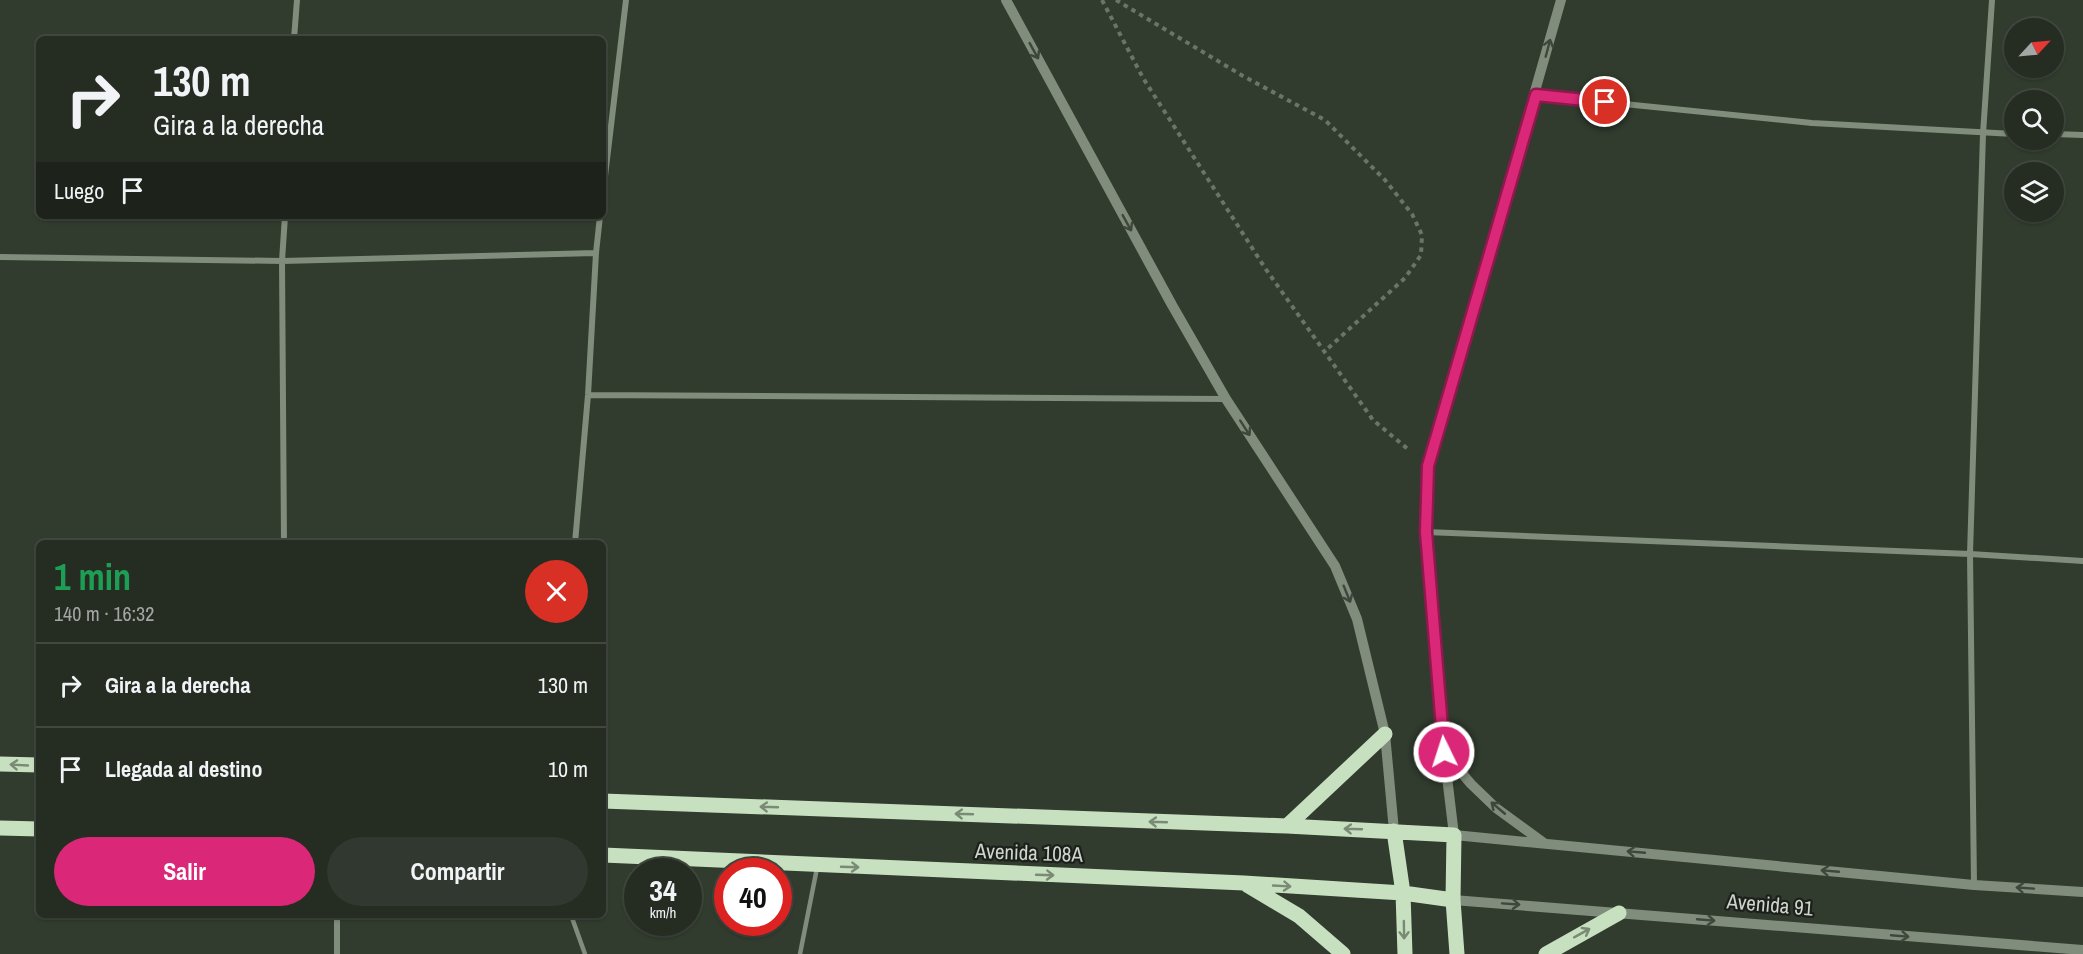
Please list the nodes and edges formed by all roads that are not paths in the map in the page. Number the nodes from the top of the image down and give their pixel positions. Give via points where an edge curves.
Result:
1 (297, 0) edge
2 (626, 0) edge
3 (1006, 0) edge
4 (1561, 0) edge
5 (1992, 0) edge
6 (294, 36) edge
7 (1536, 95) junction
8 (1983, 134) junction
9 (2004, 134) edge
10 (2064, 134) edge
11 (2083, 135) edge
12 (606, 168) edge
13 (285, 219) edge
14 (600, 219) edge
15 (596, 253) junction
16 (0, 257) edge
17 (282, 261) junction
18 (588, 395) junction
19 (1226, 399) junction
20 (1426, 532) junction
21 (284, 540) edge
22 (575, 540) edge
23 (1970, 554) junction
24 (2083, 561) edge
25 (1385, 734) junction
26 (1444, 752) junction
27 (0, 764) edge
28 (36, 765) edge
29 (606, 801) edge
30 (1287, 826) junction
31 (0, 828) edge
32 (36, 829) edge
33 (1394, 831) junction
34 (1454, 835) junction
35 (1545, 843) junction
36 (606, 855) edge
37 (817, 865) junction
38 (1244, 883) junction
39 (1974, 885) junction
40 (2083, 892) edge
41 (1403, 893) junction
42 (1453, 900) junction
43 (1619, 913) junction
44 (336, 918) edge
45 (572, 918) edge
46 (2083, 950) edge
47 (337, 954) edge
48 (585, 954) edge
49 (800, 954) edge
50 (1343, 954) edge
51 (1405, 954) edge
52 (1457, 954) edge
53 (1546, 954) edge

1 - 6 street
2 - 12 street
3 -> 19 street
7 -> 4 street
5 - 8 street
7 - 8 street via 1812,123
7 - 20 street via 1428,466
8 - 9 street
8 - 23 street
10 - 11 street
13 - 17 street
14 - 15 street
15 - 17 street
15 - 18 street
16 - 17 street
17 - 21 street
18 - 19 street
18 - 22 street
19 -> 25 street via 1335,566 1357,619
20 - 23 street
20 - 26 street
23 - 24 street
23 - 39 street
25 - 30 main road
25 - 33 street
26 - 34 street
35 -> 26 street via 1496,808
28 -> 27 main road
30 -> 29 main road, Avenida 108A
33 -> 30 main road, Avenida 108A
31 - 32 main road
33 - 34 main road, Avenida 108A
33 - 41 main road
34 - 35 street, Avenida 91
34 - 42 main road
39 -> 35 street, Avenida 91
36 - 37 main road, Avenida 108A
37 -> 38 main road, Avenida 108A
37 - 49 lane
38 -> 41 main road, Avenida 108A
38 - 50 main road via 1299,916
40 -> 39 street, Avenida 91
41 - 42 main road, Avenida 108A
41 -> 51 main road
42 -> 43 street, Avenida 91
42 - 52 main road
43 -> 46 street, Avenida 91
53 -> 43 main road
44 - 47 street
45 - 48 lane

